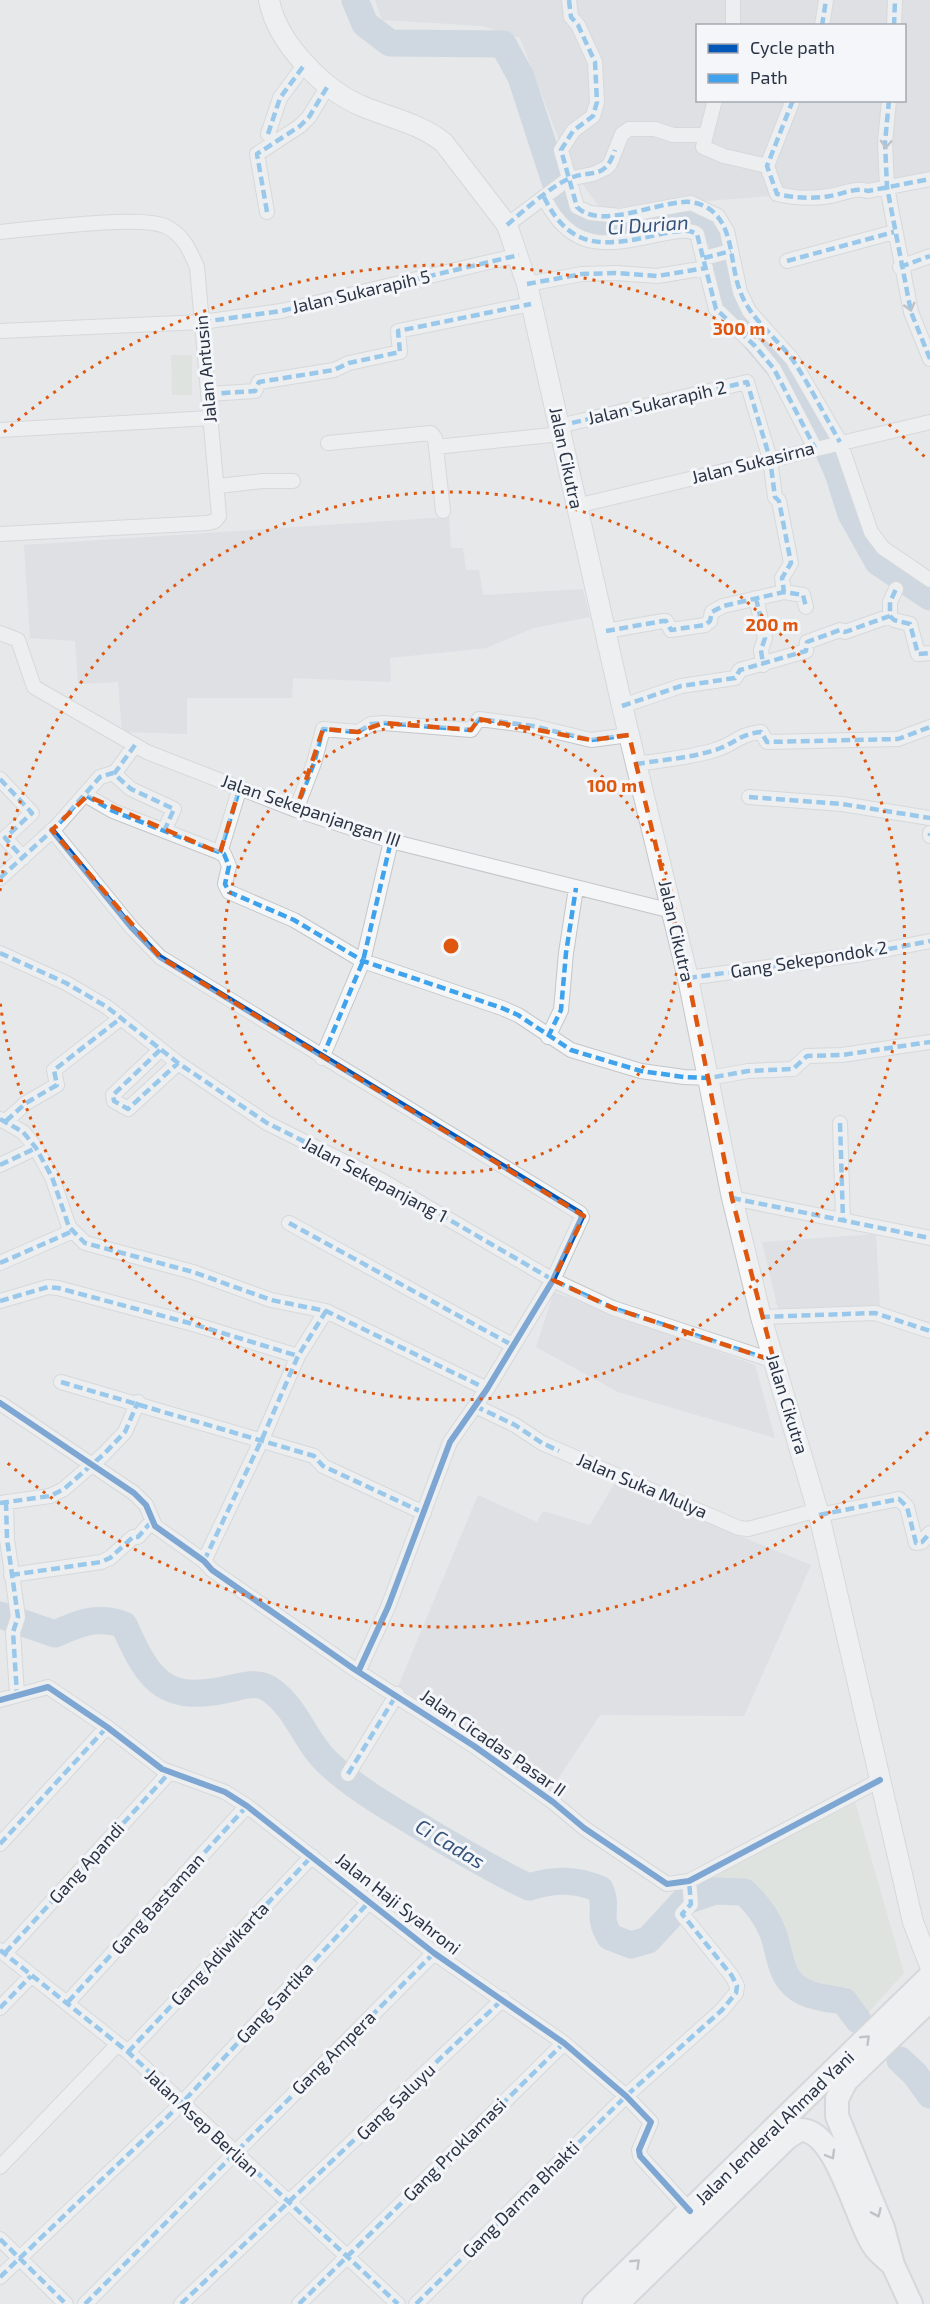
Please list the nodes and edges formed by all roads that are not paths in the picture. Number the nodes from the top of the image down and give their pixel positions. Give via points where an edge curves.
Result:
1 (269, 0) edge
2 (569, 0) edge
3 (733, 0) edge
4 (826, 0) edge
5 (895, 0) edge
6 (733, 24) edge
7 (822, 24) edge
8 (894, 24) edge
9 (305, 64) junction
10 (329, 84) junction
11 (714, 102) edge
12 (792, 102) edge
13 (889, 102) edge
14 (268, 134) dead end
15 (706, 135) junction
16 (767, 166) junction
17 (568, 179) junction
18 (930, 179) edge
19 (887, 187) junction
20 (545, 196) junction
21 (267, 212) dead end
22 (507, 225) junction
23 (0, 232) edge
24 (894, 232) junction
25 (729, 251) junction
26 (519, 255) junction
27 (930, 256) edge
28 (706, 261) junction
29 (787, 261) dead end
30 (900, 267) junction
31 (527, 284) junction
32 (531, 304) junction
33 (202, 322) junction
34 (0, 331) edge
35 (927, 341) edge
36 (930, 359) edge
37 (208, 394) junction
38 (210, 418) junction
39 (930, 422) edge
40 (0, 430) edge
41 (560, 430) junction
42 (328, 443) dead end
43 (837, 443) junction
44 (436, 447) junction
45 (818, 448) junction
46 (770, 459) junction
47 (293, 481) dead end
48 (218, 486) junction
49 (576, 506) junction
50 (443, 511) dead end
51 (0, 534) edge
52 (930, 580) edge
53 (896, 589) dead end
54 (784, 592) junction
55 (756, 598) junction
56 (806, 607) dead end
57 (890, 616) junction
58 (606, 631) junction
59 (0, 633) edge
60 (930, 653) edge
61 (763, 664) junction
62 (622, 706) junction
63 (930, 727) edge
64 (623, 736) junction
65 (135, 745) junction
66 (636, 764) junction
67 (114, 774) junction
68 (2, 787) edge
69 (240, 787) junction
70 (87, 795) junction
71 (748, 797) dead end
72 (296, 810) junction
73 (930, 818) edge
74 (165, 829) junction
75 (52, 830) junction
76 (391, 841) junction
77 (220, 853) junction
78 (23, 858) junction
79 (0, 878) edge
80 (576, 888) junction
81 (672, 911) junction
82 (930, 941) edge
83 (0, 953) edge
84 (363, 961) junction
85 (688, 978) junction
86 (121, 1018) junction
87 (548, 1037) junction
88 (930, 1042) edge
89 (160, 1050) junction
90 (322, 1058) junction
91 (178, 1063) junction
92 (709, 1078) junction
93 (3, 1120) edge
94 (840, 1123) dead end
95 (36, 1149) junction
96 (0, 1165) edge
97 (732, 1198) junction
98 (843, 1220) junction
99 (289, 1223) dead end
100 (73, 1231) junction
101 (930, 1238) edge
102 (0, 1263) edge
103 (553, 1280) junction
104 (0, 1301) edge
105 (326, 1311) junction
106 (761, 1317) junction
107 (930, 1331) edge
108 (512, 1345) junction
109 (298, 1356) junction
110 (774, 1361) junction
111 (61, 1382) dead end
112 (487, 1389) junction
113 (138, 1402) junction
114 (0, 1403) edge
115 (475, 1406) junction
116 (262, 1439) junction
117 (91, 1464) junction
118 (3, 1502) edge
119 (424, 1513) junction
120 (818, 1513) junction
121 (152, 1521) junction
122 (930, 1533) edge
123 (204, 1561) junction
124 (11, 1575) junction
125 (359, 1670) junction
126 (397, 1694) junction
127 (17, 1695) junction
128 (0, 1700) edge
129 (107, 1727) junction
130 (170, 1772) junction
131 (348, 1774) dead end
132 (880, 1780) junction
133 (247, 1806) junction
134 (0, 1844) edge
135 (312, 1856) junction
136 (690, 1893) junction
137 (368, 1903) junction
138 (2, 1952) edge
139 (434, 1953) junction
140 (930, 1966) edge
141 (31, 1976) junction
142 (930, 1976) edge
143 (503, 2000) junction
144 (930, 2000) edge
145 (68, 2002) junction
146 (0, 2008) edge
147 (564, 2043) junction
148 (123, 2048) junction
149 (626, 2096) junction
150 (182, 2103) junction
151 (234, 2152) junction
152 (0, 2167) edge
153 (289, 2204) junction
154 (690, 2211) junction
155 (0, 2240) edge
156 (20, 2258) junction
157 (346, 2258) junction
158 (893, 2265) junction
159 (0, 2277) edge
160 (66, 2304) edge
161 (86, 2304) edge
162 (181, 2304) edge
163 (299, 2304) edge
164 (398, 2304) edge
165 (416, 2304) edge
166 (594, 2304) edge
167 (617, 2304) edge
168 (911, 2304) edge

1 - 9 main road, Jalan Cikutra via 280,30
2 - 17 street via 571,17 595,62 597,102 593,116 573,131 562,147
3 - 6 street
4 - 7 street
5 - 8 street
9 - 10 main road, Jalan Cikutra
9 - 14 street via 280,98
10 - 21 street via 300,126 257,154
10 - 22 main road, Jalan Cikutra via 362,106 438,138
11 - 15 street
12 - 16 street
13 -> 19 street
15 - 16 street via 702,143 705,148
15 - 17 street via 629,129 622,134 610,164 593,174
16 - 19 street via 777,194 782,195 828,196
17 - 20 street
17 - 25 street via 577,207 590,213 620,216 696,203 720,218
18 - 19 street
19 - 24 street
20 - 22 street
20 - 28 street via 561,227 581,238 612,242 690,231 699,236
22 - 26 main road, Jalan Cikutra
23 - 33 street, Jalan Antusin via 142,221 167,227 187,243 197,267
24 - 29 street
24 - 30 street
25 - 28 street
25 - 43 street via 749,311 792,359
26 - 31 main road, Jalan Cikutra
26 - 33 street, Jalan Sukarapih 5 via 280,311
27 - 30 street
28 - 31 street via 657,276 582,274
28 - 45 street via 716,309 774,369
30 -> 35 street via 910,312
31 - 32 main road, Jalan Cikutra
32 - 37 street via 398,331 400,352 334,370 259,382 255,391
32 - 41 main road, Jalan Cikutra
33 - 34 street, Jalan Sukarapih 5
33 - 37 street, Jalan Antusin
35 - 36 street
37 - 38 street, Jalan Antusin
38 - 40 street
38 - 48 street, Jalan Antusin
39 - 43 street, Jalan Sukasirna
41 - 44 street
41 - 46 street, Jalan Sukarapih 2 via 747,382
41 - 49 main road, Jalan Cikutra
42 - 44 street via 423,432 432,433
43 - 45 street, Jalan Sukasirna
43 - 52 street via 871,532 883,548
44 - 50 street
45 - 46 street, Jalan Sukasirna
46 - 49 street, Jalan Sukasirna
46 - 54 street via 791,563 782,578
47 - 48 street
48 - 51 street, Jalan Antusin via 219,516 215,521
49 - 58 main road, Jalan Cikutra
53 - 57 street via 890,602
54 - 55 street
54 - 56 street via 803,595
55 - 58 street via 718,608 705,625 671,630 665,621
55 - 61 street via 765,638 761,650
57 - 60 street via 910,624 918,654
57 - 61 street via 845,632 811,638 806,651
58 - 62 main road, Jalan Cikutra
59 - 65 street, Jalan Sekepanjangan III via 18,640 34,687
61 - 62 street via 740,670 734,679 681,686
62 - 64 main road, Jalan Cikutra
63 - 66 street via 898,739 766,742 761,732 744,734 730,745 712,751
64 - 66 main road, Jalan Cikutra
64 - 72 street via 591,740 533,726 479,719 471,730 384,723 371,724 358,732 323,729
65 - 67 street
65 - 69 street, Jalan Sekepanjangan III
66 - 81 main road, Jalan Cikutra
67 - 70 street via 100,777
67 - 74 street via 131,789 174,809
68 - 78 street via 32,813 5,838
69 - 72 street, Jalan Sekepanjangan III
69 - 77 street
70 - 74 street via 113,811
70 - 75 street
71 - 73 street via 850,805
72 - 76 street, Jalan Sekepanjangan III
74 - 77 street
75 - 78 street
75 - 90 street via 160,957
76 - 80 street, Jalan Sekepanjangan III
76 - 84 street
77 - 84 street via 229,862 226,890 294,920
78 - 79 street
80 - 81 street, Jalan Sekepanjangan III
80 - 87 street via 561,1010
81 - 85 main road, Jalan Cikutra
82 - 85 street, Gang Sekepondok 2
83 - 86 street, Jalan Sekepanjang 1 via 66,983
84 - 87 street via 502,1008
84 - 90 street
85 - 92 main road, Jalan Cikutra
86 - 89 street, Jalan Sekepanjang 1
86 - 93 street via 54,1070 57,1085
87 - 92 street via 587,1056 641,1071
88 - 92 street via 807,1056 793,1069
89 - 91 street, Jalan Sekepanjang 1
89 - 91 street via 113,1095 123,1109 128,1109
90 - 103 street via 580,1213 581,1221
91 - 103 street, Jalan Sekepanjang 1 via 267,1122 381,1180
92 - 97 main road, Jalan Cikutra
93 - 95 street via 23,1132
94 - 98 street
95 - 96 street
95 - 100 street via 52,1176 61,1208
97 - 98 street
97 - 106 main road, Jalan Cikutra
98 - 101 street
99 - 108 street
100 - 102 street
100 - 105 street via 85,1243 193,1272 271,1300
103 - 108 street
103 - 110 street, Jalan Sekepanjang 1 via 613,1308
104 - 109 street via 48,1287 58,1288
105 - 109 street
105 - 112 street
106 - 107 street via 875,1313
106 - 110 main road, Jalan Cikutra
108 - 112 street
109 - 116 street
110 - 120 main road, Jalan Cikutra
111 - 113 street
112 - 115 street
113 - 116 street
113 - 117 street via 125,1432
114 - 117 street, Jalan Cicadas Pasar II
115 - 119 street via 450,1442
115 - 120 street, Jalan Suka Mulya via 542,1443 739,1528
116 - 119 street via 314,1456 323,1466
116 - 123 street
117 - 118 street via 57,1494
117 - 121 street, Jalan Cicadas Pasar II via 134,1493 146,1505
118 - 124 street
119 - 125 street
120 - 122 street, Jalan Suka Mulya via 899,1499 907,1507 916,1543
120 - 132 main road, Jalan Cikutra
121 - 123 street, Jalan Cicadas Pasar II
121 - 124 street via 138,1537 101,1562
123 - 125 street, Jalan Cicadas Pasar II
124 - 127 street via 18,1617 13,1632
125 - 126 street, Jalan Cicadas Pasar II
126 - 131 street
126 - 136 street, Jalan Cicadas Pasar II via 644,1870
127 - 128 street, Jalan Haji Syahroni
127 - 129 street, Jalan Haji Syahroni via 48,1688
129 - 130 street, Jalan Haji Syahroni
129 - 134 street
130 - 133 street, Jalan Haji Syahroni via 225,1792
130 - 138 street, Gang Apandi
132 - 136 street, Jalan Cicadas Pasar II
132 - 140 main road, Jalan Cikutra via 914,1928
133 - 135 street, Jalan Haji Syahroni
133 - 145 street, Gang Bastaman
135 - 137 street, Jalan Haji Syahroni
135 - 148 street, Gang Adiwikarta
136 - 149 street, Gang Darma Bhakti via 682,1914 732,1976 736,1993
137 - 139 street, Jalan Haji Syahroni
137 - 150 street, Gang Sartika
138 - 141 street, Jalan Asep Berlian
139 - 143 street, Jalan Haji Syahroni
139 - 151 street, Gang Ampera
141 - 145 street, Jalan Asep Berlian
141 - 146 street
154 -> 142 main road, Jalan Jenderal Ahmad Yani
143 - 147 street, Jalan Haji Syahroni
143 - 153 street, Gang Saluyu
144 -> 158 main road, Jalan Jenderal Ahmad Yani via 846,2081 837,2099 837,2116 883,2228
145 - 148 street, Jalan Asep Berlian
147 - 149 street, Jalan Haji Syahroni
147 - 157 street, Gang Proklamasi
148 - 150 street, Jalan Asep Berlian
148 - 152 street, Gang Adiwikarta
149 - 154 street, Jalan Haji Syahroni via 651,2122 640,2156
149 - 165 street, Gang Darma Bhakti
150 - 151 street, Jalan Asep Berlian
150 - 156 street, Gang Sartika
151 - 153 street, Jalan Asep Berlian
151 - 161 street, Gang Ampera
153 - 157 street, Jalan Asep Berlian
153 - 162 street, Gang Saluyu
166 -> 154 main road, Jalan Jenderal Ahmad Yani
155 - 156 street
156 - 159 street, Gang Sartika
156 - 160 street
157 - 163 street, Gang Proklamasi
157 - 164 street, Jalan Asep Berlian
167 -> 158 main road, Jalan Jenderal Ahmad Yani via 799,2130 817,2134 831,2152 876,2250
158 - 168 main road

